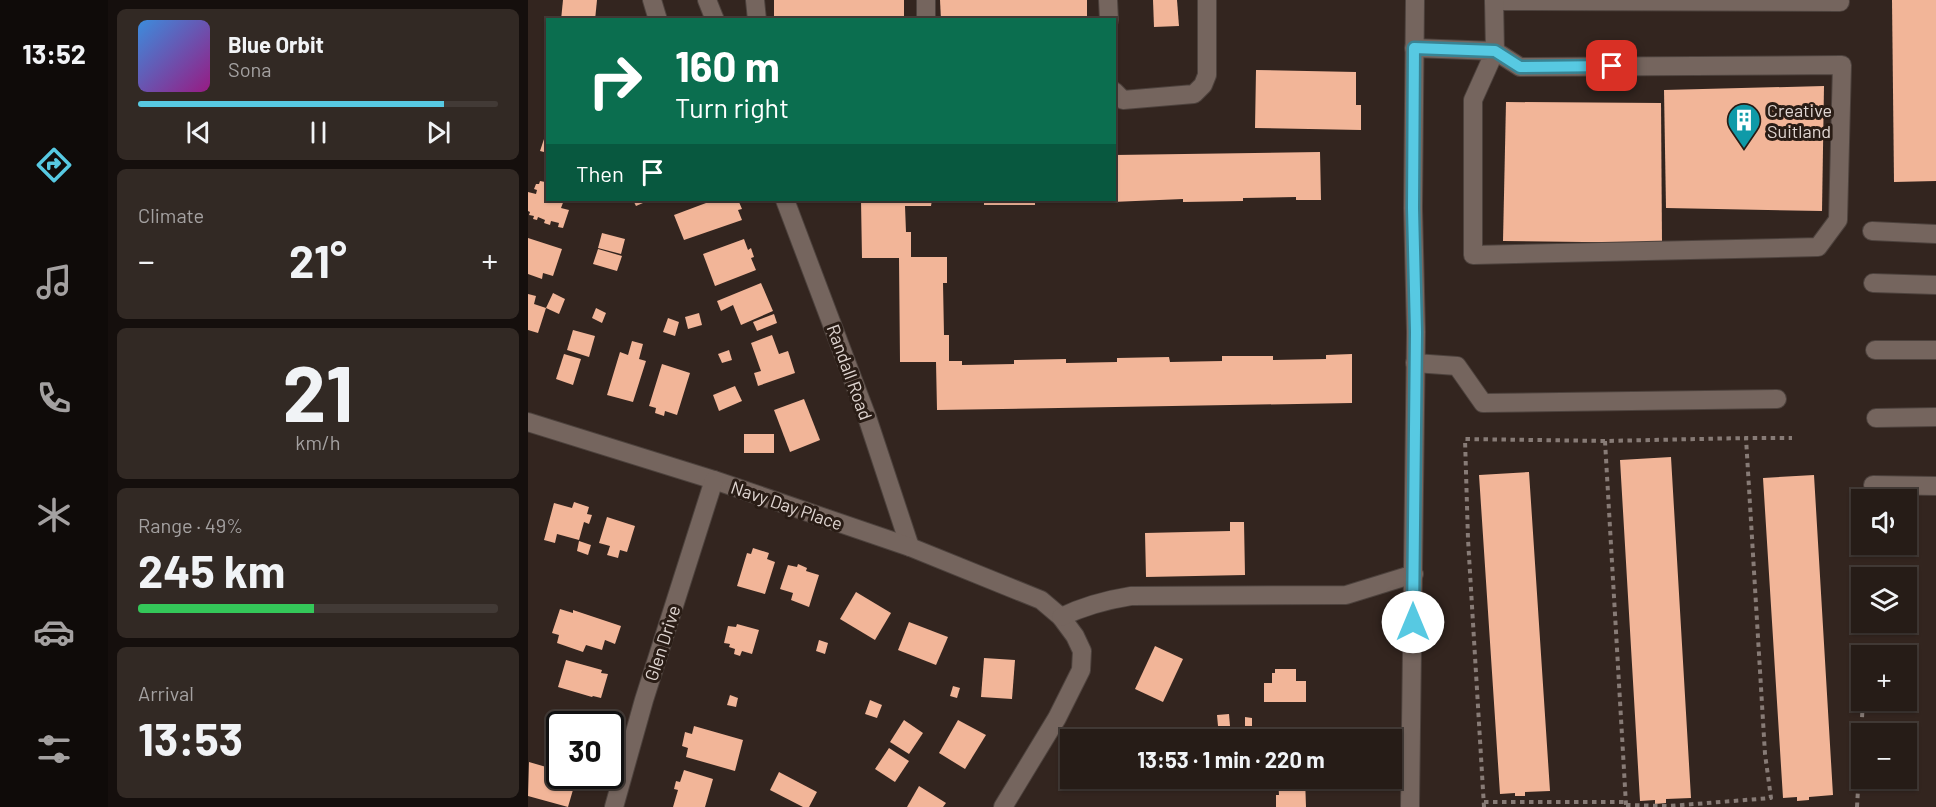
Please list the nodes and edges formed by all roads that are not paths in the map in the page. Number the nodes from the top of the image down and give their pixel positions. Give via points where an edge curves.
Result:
1 (652, 0) edge
2 (707, 0) edge
3 (754, 0) edge
4 (926, 0) edge
5 (1108, 0) edge
6 (1207, 0) edge
7 (1415, 0) edge
8 (1494, 0) edge
9 (1840, 2) dead end
10 (657, 18) edge
11 (714, 18) edge
12 (757, 18) edge
13 (926, 18) edge
14 (1109, 18) edge
15 (1414, 48) junction
16 (1495, 51) junction
17 (1116, 94) edge
18 (784, 201) edge
19 (1872, 231) dead end
20 (1936, 234) edge
21 (1873, 283) dead end
22 (1936, 285) edge
23 (1875, 350) dead end
24 (1936, 350) edge
25 (1415, 363) junction
26 (1777, 399) dead end
27 (1936, 417) edge
28 (1876, 418) dead end
29 (528, 422) edge
30 (714, 480) junction
31 (1874, 485) dead end
32 (1936, 486) edge
33 (910, 547) junction
34 (1414, 574) junction
35 (1061, 617) junction
36 (614, 807) edge
37 (1003, 807) edge
38 (1410, 807) edge

1 - 10 street
2 - 11 street
3 - 12 street
4 - 13 street
5 - 14 street
6 - 17 street via 1207,75 1203,85 1194,94 1123,100
7 - 15 street
8 - 9 street
8 - 16 street
15 - 16 street
15 - 25 street
16 - 16 street via 1520,67 1842,65 1838,220 1818,247 1473,255 1473,100
18 - 33 street, Randall Road via 867,417
19 - 20 street
21 - 22 street
23 - 24 street
25 - 26 street via 1457,366 1483,403
25 - 34 street
27 - 28 street
29 - 30 street, Navy Day Place
30 - 33 street, Navy Day Place
30 - 36 street, Glen Drive
31 - 32 street
33 - 35 street, Navy Day Place via 1041,600
34 - 35 street via 1346,595 1131,596 1084,606
34 - 38 street
35 - 37 street via 1082,651 1081,670

